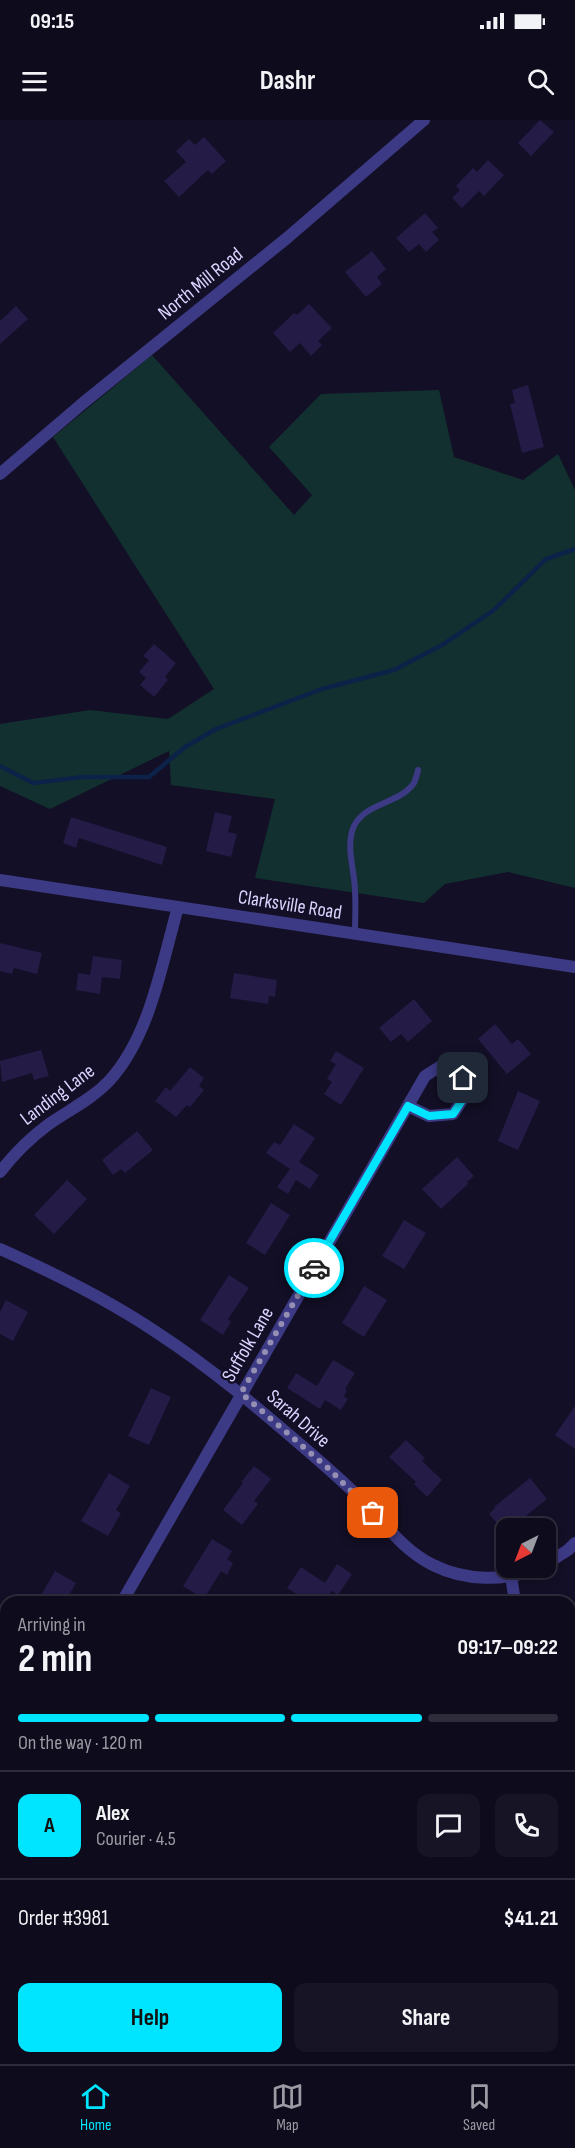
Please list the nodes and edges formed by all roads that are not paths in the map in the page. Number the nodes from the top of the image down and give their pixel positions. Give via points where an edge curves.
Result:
1 (424, 120) edge
2 (0, 474) edge
3 (418, 770) dead end
4 (0, 880) edge
5 (178, 907) junction
6 (355, 934) junction
7 (575, 967) edge
8 (408, 1106) junction
9 (0, 1172) edge
10 (0, 1249) edge
11 (241, 1393) junction
12 (575, 1543) edge
13 (556, 1558) edge
14 (496, 1576) edge
15 (511, 1578) edge
16 (125, 1596) edge
17 (514, 1596) edge

1 - 2 street, North Mill Road
3 - 6 lane via 414,783 402,795 379,804 355,825 351,851
4 - 5 street, Clarksville Road
5 - 6 street, Clarksville Road
5 - 9 street, Landing Lane via 146,1018 125,1061 90,1098 27,1142
6 - 7 street, Clarksville Road
8 - 8 street, Suffolk Lane via 425,1076 441,1066 463,1078 465,1096 453,1114 429,1116
8 - 11 street, Suffolk Lane
10 - 11 street, Sarah Drive via 105,1300
11 - 14 street, Sarah Drive via 329,1469 412,1552 453,1573
11 - 16 street, Suffolk Lane
12 - 13 street
15 - 17 street

